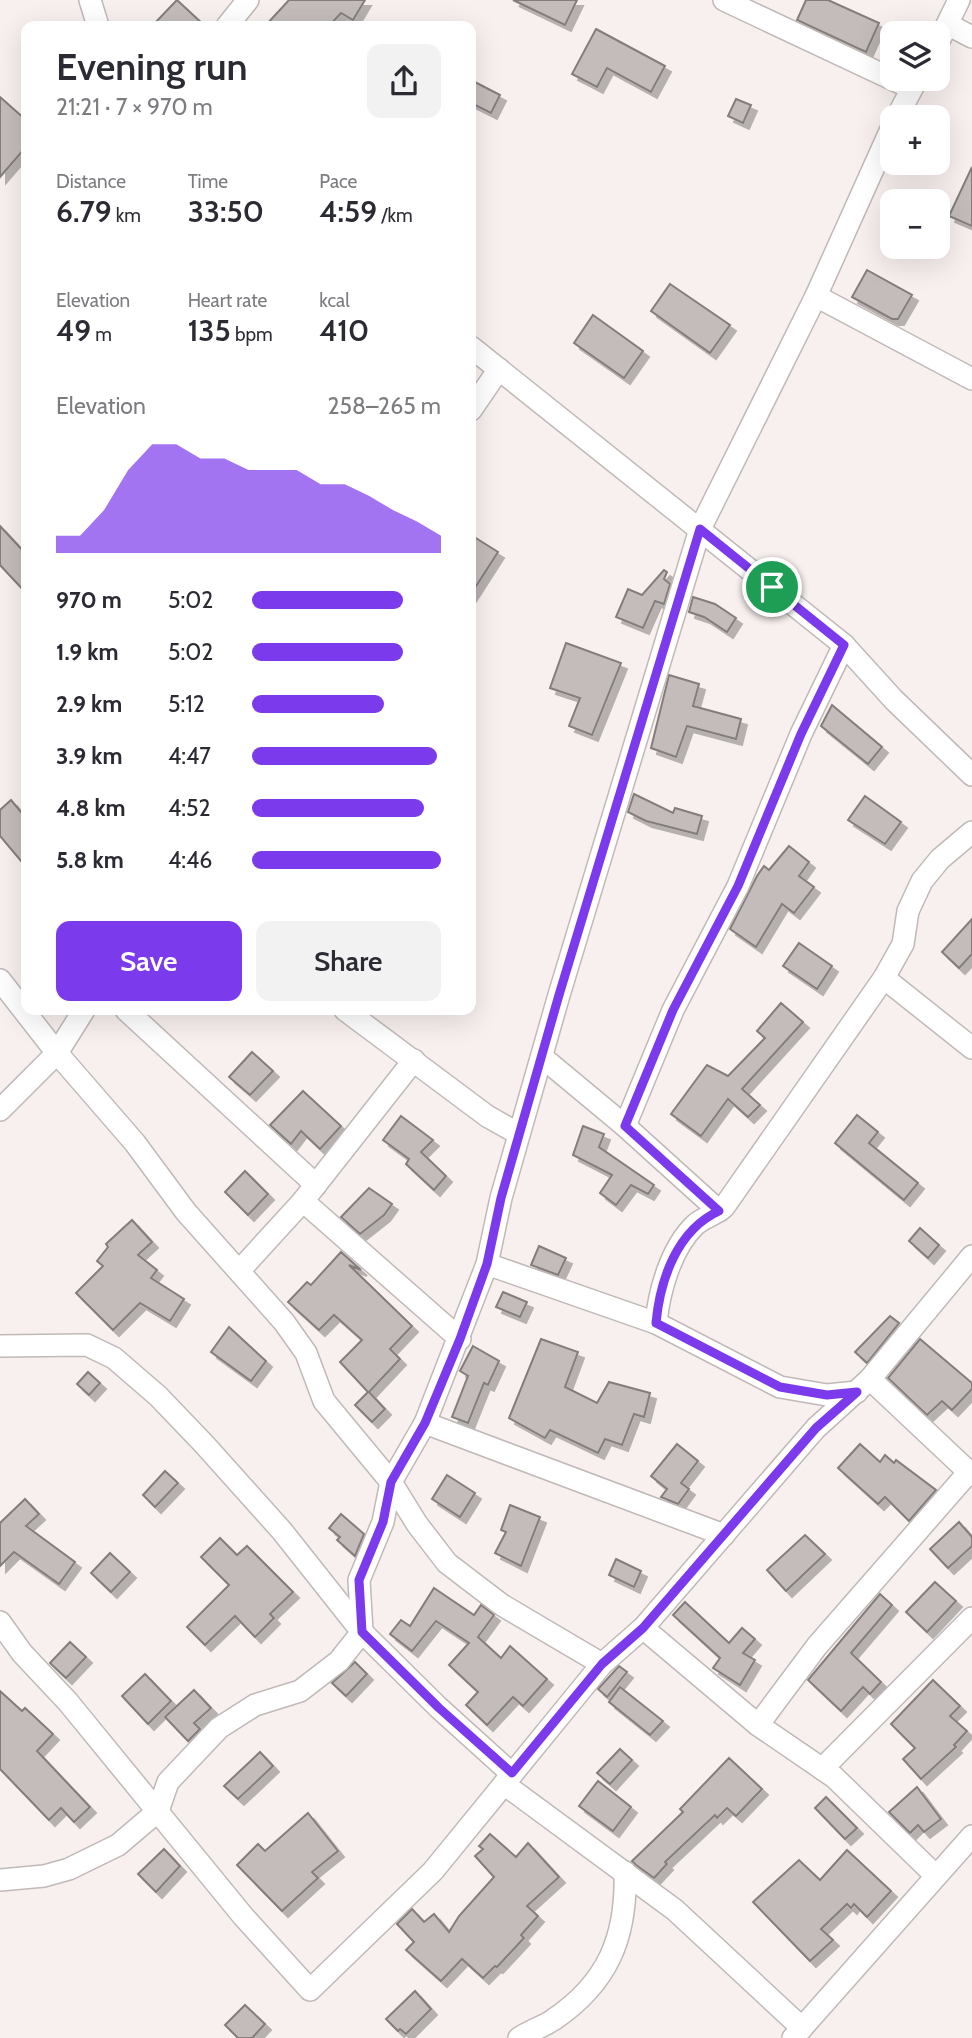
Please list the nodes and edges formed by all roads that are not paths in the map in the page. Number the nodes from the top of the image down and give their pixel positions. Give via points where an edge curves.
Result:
1 (90, 0) edge
2 (248, 0) edge
3 (724, 0) edge
4 (959, 0) edge
5 (96, 21) edge
6 (231, 21) edge
7 (950, 22) edge
8 (950, 25) edge
9 (972, 37) edge
10 (880, 68) edge
11 (880, 154) edge
12 (816, 296) junction
13 (476, 351) edge
14 (499, 369) junction
15 (972, 379) edge
16 (476, 403) edge
17 (700, 529) junction
18 (844, 645) junction
19 (972, 775) edge
20 (972, 832) edge
21 (884, 978) junction
22 (0, 980) edge
23 (21, 1007) edge
24 (27, 1015) edge
25 (81, 1015) edge
26 (131, 1015) edge
27 (352, 1015) edge
28 (972, 1048) edge
29 (57, 1053) junction
30 (542, 1057) junction
31 (414, 1060) junction
32 (0, 1110) edge
33 (625, 1126) junction
34 (519, 1134) junction
35 (309, 1193) junction
36 (719, 1211) junction
37 (972, 1256) edge
38 (487, 1264) junction
39 (240, 1270) junction
40 (656, 1323) junction
41 (460, 1339) junction
42 (0, 1346) edge
43 (863, 1386) junction
44 (425, 1423) junction
45 (969, 1467) edge
46 (391, 1482) junction
47 (724, 1535) junction
48 (972, 1618) edge
49 (0, 1622) edge
50 (643, 1628) junction
51 (362, 1632) junction
52 (602, 1664) junction
53 (758, 1725) junction
54 (822, 1769) junction
55 (508, 1779) junction
56 (158, 1811) junction
57 (972, 1836) edge
58 (625, 1872) junction
59 (935, 1875) junction
60 (0, 1879) edge
61 (798, 2033) edge
62 (519, 2038) edge

1 - 5 street
2 - 6 street
3 - 10 street
4 - 7 street
8 - 9 street
11 - 12 street
12 - 15 street
12 - 17 street
13 - 14 street
14 - 16 street
14 - 17 street
17 - 18 street
17 - 30 street
18 - 19 street
18 - 33 street via 801,734 738,886 673,1010
20 - 21 street via 922,881 908,911 903,944
21 - 28 street
21 - 36 street
22 - 23 street
24 - 29 street
25 - 29 street
26 - 35 street
27 - 31 street
29 - 32 street
29 - 39 street via 135,1143 186,1212
30 - 33 street
30 - 34 street
31 - 34 street via 487,1116
31 - 35 street
33 - 36 street
34 - 38 street
35 - 39 street
35 - 41 street
36 - 40 street via 697,1223 679,1247 659,1298
37 - 43 street
38 - 40 street
38 - 41 street
39 - 46 street via 306,1353 324,1401
40 - 43 street via 780,1387 827,1395
41 - 44 street
42 - 51 street via 87,1345 114,1358 158,1396 221,1463
43 - 45 street
43 - 47 street via 816,1428
44 - 46 street
44 - 47 street
45 - 53 street via 817,1646
46 - 51 street via 383,1522 359,1580
46 - 52 street via 431,1543 473,1586
47 - 50 street
48 - 54 street
49 - 56 street
50 - 52 street
50 - 53 street
51 - 55 street
51 - 56 street via 339,1661 300,1691 255,1706 219,1728 168,1782
52 - 55 street
53 - 54 street
54 - 59 street
55 - 56 street via 433,1871 310,1990
55 - 58 street
56 - 60 street via 118,1845 86,1863 44,1876
57 - 59 street
58 - 61 street via 706,1936
58 - 62 street via 622,1930 597,1979 553,2019
59 - 61 street

